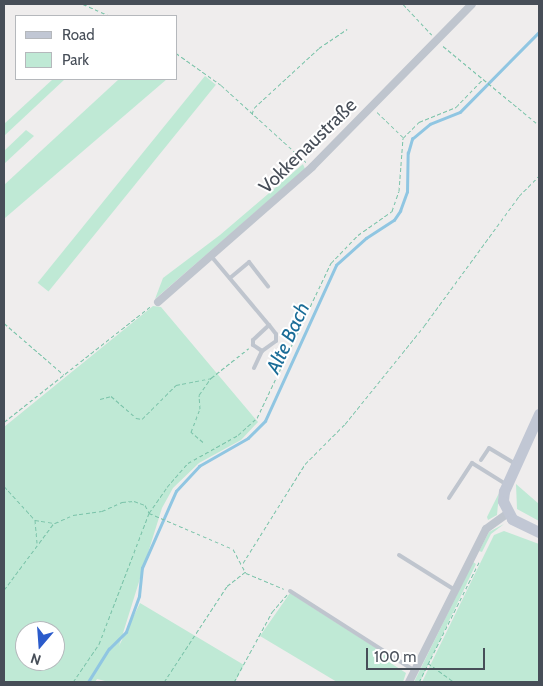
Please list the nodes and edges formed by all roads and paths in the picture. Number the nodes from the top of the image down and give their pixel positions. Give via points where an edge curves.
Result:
1 (83, 4) edge
2 (403, 4) edge
3 (472, 4) edge
4 (108, 15) edge
5 (347, 29) dead end
6 (437, 41) junction
7 (178, 54) edge
8 (483, 81) junction
9 (372, 107) junction
10 (252, 114) junction
11 (539, 125) edge
12 (403, 138) junction
13 (312, 167) junction
14 (539, 176) edge
15 (211, 256) junction
16 (230, 278) junction
17 (268, 286) dead end
18 (158, 302) joint
19 (4, 323) edge
20 (269, 325) junction
21 (253, 345) junction
22 (262, 351) junction
23 (254, 368) dead end
24 (64, 375) junction
25 (211, 378) junction
26 (100, 399) dead end
27 (539, 414) edge
28 (4, 422) edge
29 (203, 442) dead end
30 (481, 460) dead end
31 (516, 465) junction
32 (507, 485) junction
33 (4, 486) edge
34 (449, 498) dead end
35 (149, 513) junction
36 (507, 514) junction
37 (35, 520) junction
38 (55, 523) junction
39 (539, 532) edge
40 (37, 543) junction
41 (539, 546) edge
42 (539, 552) edge
43 (399, 555) dead end
44 (481, 557) dead end
45 (243, 563) junction
46 (245, 571) junction
47 (4, 590) edge
48 (455, 590) junction
49 (290, 591) junction
50 (421, 658) junction
51 (429, 664) junction
52 (416, 670) junction
53 (73, 682) edge
54 (164, 682) edge
55 (234, 682) edge
56 (410, 682) edge
57 (420, 682) edge
58 (454, 682) edge

1 - 4 path
2 - 6 path
3 - 6 street, Vokkenaustraße
5 - 10 path via 319,48 254,108
6 - 8 path
6 - 9 street, Vokkenaustraße
7 - 10 path via 221,85
8 - 11 path
8 - 12 path via 456,107 419,122
9 - 12 path
9 - 13 street, Vokkenaustraße
10 - 13 path
12 - 35 path via 395,205 388,216 342,249 331,263 257,418 238,435 188,462
13 - 15 street, Vokkenaustraße
14 - 45 path via 518,196 424,326 351,417 305,464
15 - 16 lane
15 - 18 street, Vokkenaustraße
16 - 17 lane via 249,262
16 - 20 lane
18 - 24 path
19 - 24 path
20 - 21 lane via 256,335
20 - 22 lane via 276,334 276,341
21 - 22 lane
21 - 25 path
22 - 23 lane
24 - 28 path
25 - 26 path via 176,385 142,419 136,418 111,396
25 - 29 path via 199,395 200,408 191,432
27 - 31 main road
30 - 31 lane via 489,448
31 - 32 main road
32 - 34 lane via 472,463
32 - 36 main road via 503,501
33 - 37 path
35 - 38 path via 145,505 134,501 122,502 102,511 73,515
35 - 45 path via 233,549
35 - 53 path via 100,644
36 - 39 main road via 516,523
36 - 48 street via 486,529
37 - 38 path
37 - 40 path
38 - 40 path
40 - 47 path
41 - 42 path
43 - 48 lane
44 - 51 path
45 - 46 path
46 - 49 path via 251,577
46 - 54 path via 227,586
48 - 50 street
49 - 52 lane
49 - 55 path via 272,612
50 - 51 path
50 - 52 street
51 - 57 path
51 - 58 path
52 - 56 street

